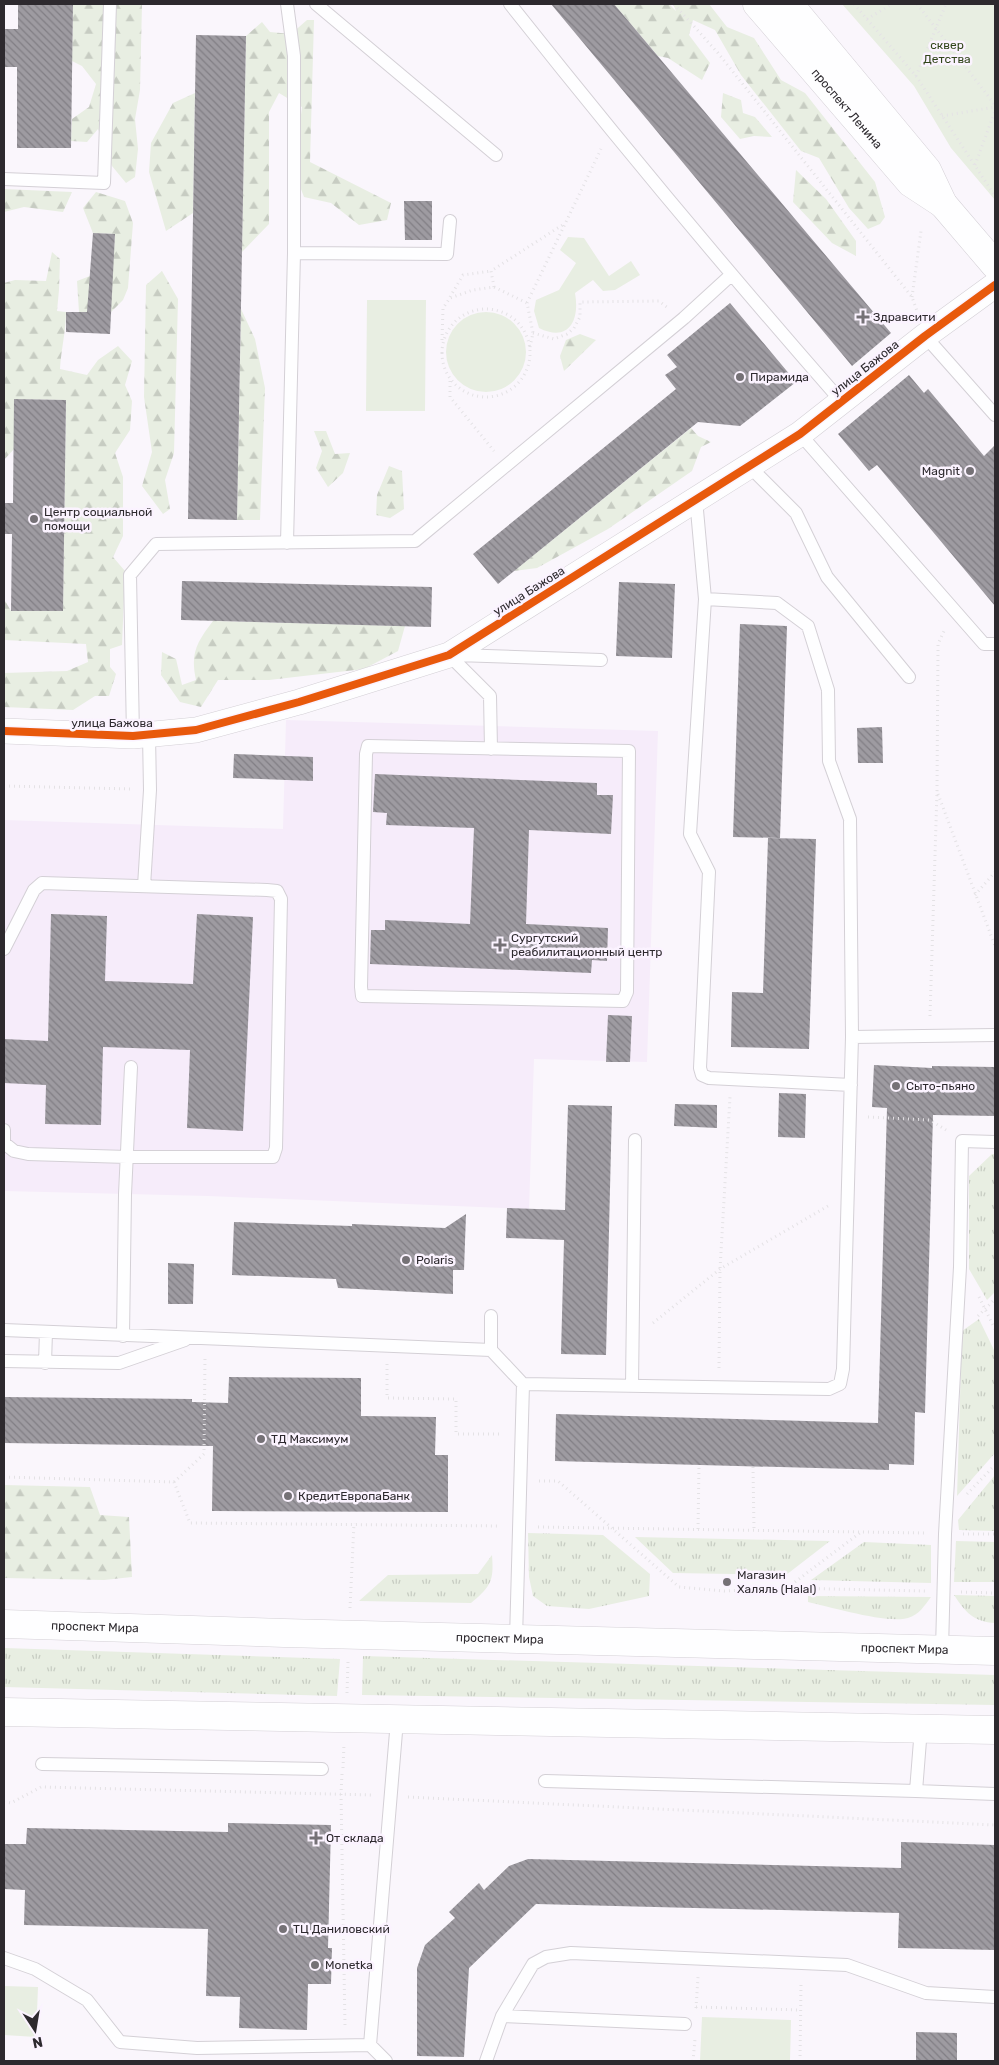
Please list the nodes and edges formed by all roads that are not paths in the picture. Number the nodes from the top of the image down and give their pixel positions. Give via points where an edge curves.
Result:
1 (110, 4) edge
2 (288, 4) edge
3 (316, 4) edge
4 (510, 4) edge
5 (757, 4) edge
6 (789, 4) edge
7 (496, 155) dead end
8 (4, 179) edge
9 (943, 204) junction
10 (450, 221) dead end
11 (294, 253) junction
12 (995, 265) edge
13 (731, 275) junction
14 (995, 285) edge
15 (925, 336) junction
16 (841, 402) junction
17 (995, 415) edge
18 (800, 434) junction
19 (749, 466) junction
20 (696, 499) junction
21 (287, 543) junction
22 (705, 599) junction
23 (995, 644) edge
24 (449, 655) junction
25 (601, 660) dead end
26 (909, 677) dead end
27 (4, 731) edge
28 (141, 736) junction
29 (491, 749) junction
30 (144, 886) junction
31 (4, 949) edge
32 (995, 1035) edge
33 (852, 1037) junction
34 (131, 1067) dead end
35 (850, 1084) junction
36 (4, 1130) edge
37 (635, 1140) dead end
38 (995, 1142) edge
39 (127, 1157) junction
40 (491, 1316) dead end
41 (4, 1330) edge
42 (46, 1332) junction
43 (123, 1336) junction
44 (198, 1338) junction
45 (491, 1350) junction
46 (4, 1361) edge
47 (45, 1363) junction
48 (523, 1384) junction
49 (632, 1386) junction
50 (4, 1624) edge
51 (516, 1639) junction
52 (942, 1649) junction
53 (995, 1651) edge
54 (4, 1712) edge
55 (397, 1720) junction
56 (920, 1728) junction
57 (995, 1730) edge
58 (42, 1764) dead end
59 (322, 1769) dead end
60 (545, 1781) dead end
61 (916, 1791) junction
62 (995, 1794) edge
63 (4, 1958) edge
64 (995, 1997) edge
65 (502, 2016) junction
66 (685, 2024) dead end
67 (370, 2045) junction
68 (197, 2055) edge
69 (386, 2061) edge
70 (486, 2061) edge

1 - 8 lane via 104,183
2 - 11 lane via 294,56
3 - 7 lane
4 - 13 lane
5 - 9 main road, проспект Ленина via 911,183
6 - 9 main road, проспект Ленина via 927,170
9 - 12 main road, проспект Ленина
10 - 11 lane via 447,254
11 - 21 lane
13 - 16 lane
13 - 21 lane via 684,318 415,541
14 - 15 street, улица Бажова
15 - 16 street, улица Бажова
15 - 17 lane
16 - 18 street, улица Бажова
18 - 19 street, улица Бажова
18 - 23 lane via 984,644
19 - 20 street, улица Бажова
19 - 26 lane via 796,513 827,577
20 - 22 lane
20 - 24 street, улица Бажова
21 - 28 lane via 156,544 130,575
22 - 33 lane via 776,603 808,626 828,690 829,761 850,818
22 - 35 lane via 690,834 709,872 702,1075 709,1078
24 - 25 lane
24 - 28 street, улица Бажова via 196,730
24 - 29 lane via 490,696
27 - 28 street, улица Бажова
28 - 30 lane via 150,790
29 - 29 lane via 368,746 362,996 624,1002 627,992 629,751
30 - 31 lane via 42,883 34,890
30 - 39 lane via 277,891 281,899 276,1148 273,1157 263,1158
32 - 33 lane
33 - 35 lane
34 - 39 lane
35 - 49 lane via 840,1384 828,1389
36 - 39 lane via 4,1143 28,1154
37 - 49 lane
38 - 52 lane via 962,1141 957,1338 945,1534
39 - 43 lane
40 - 45 lane
41 - 42 lane
42 - 43 lane
42 - 47 lane
43 - 44 lane
44 - 45 lane
44 - 47 lane via 119,1363
45 - 48 lane
46 - 47 lane
48 - 49 lane
48 - 51 lane
50 - 51 main road, проспект Мира
51 - 52 main road, проспект Мира
52 - 53 main road, проспект Мира
54 - 55 main road
55 - 56 main road
55 - 67 lane
56 - 57 main road
56 - 61 lane
58 - 59 lane
60 - 61 lane
61 - 62 lane
63 - 68 lane via 35,1969 87,2000 120,2042
64 - 65 lane via 926,1993 847,1965 571,1953 546,1957 533,1964
65 - 66 lane
65 - 70 lane
67 - 68 lane
67 - 69 lane

